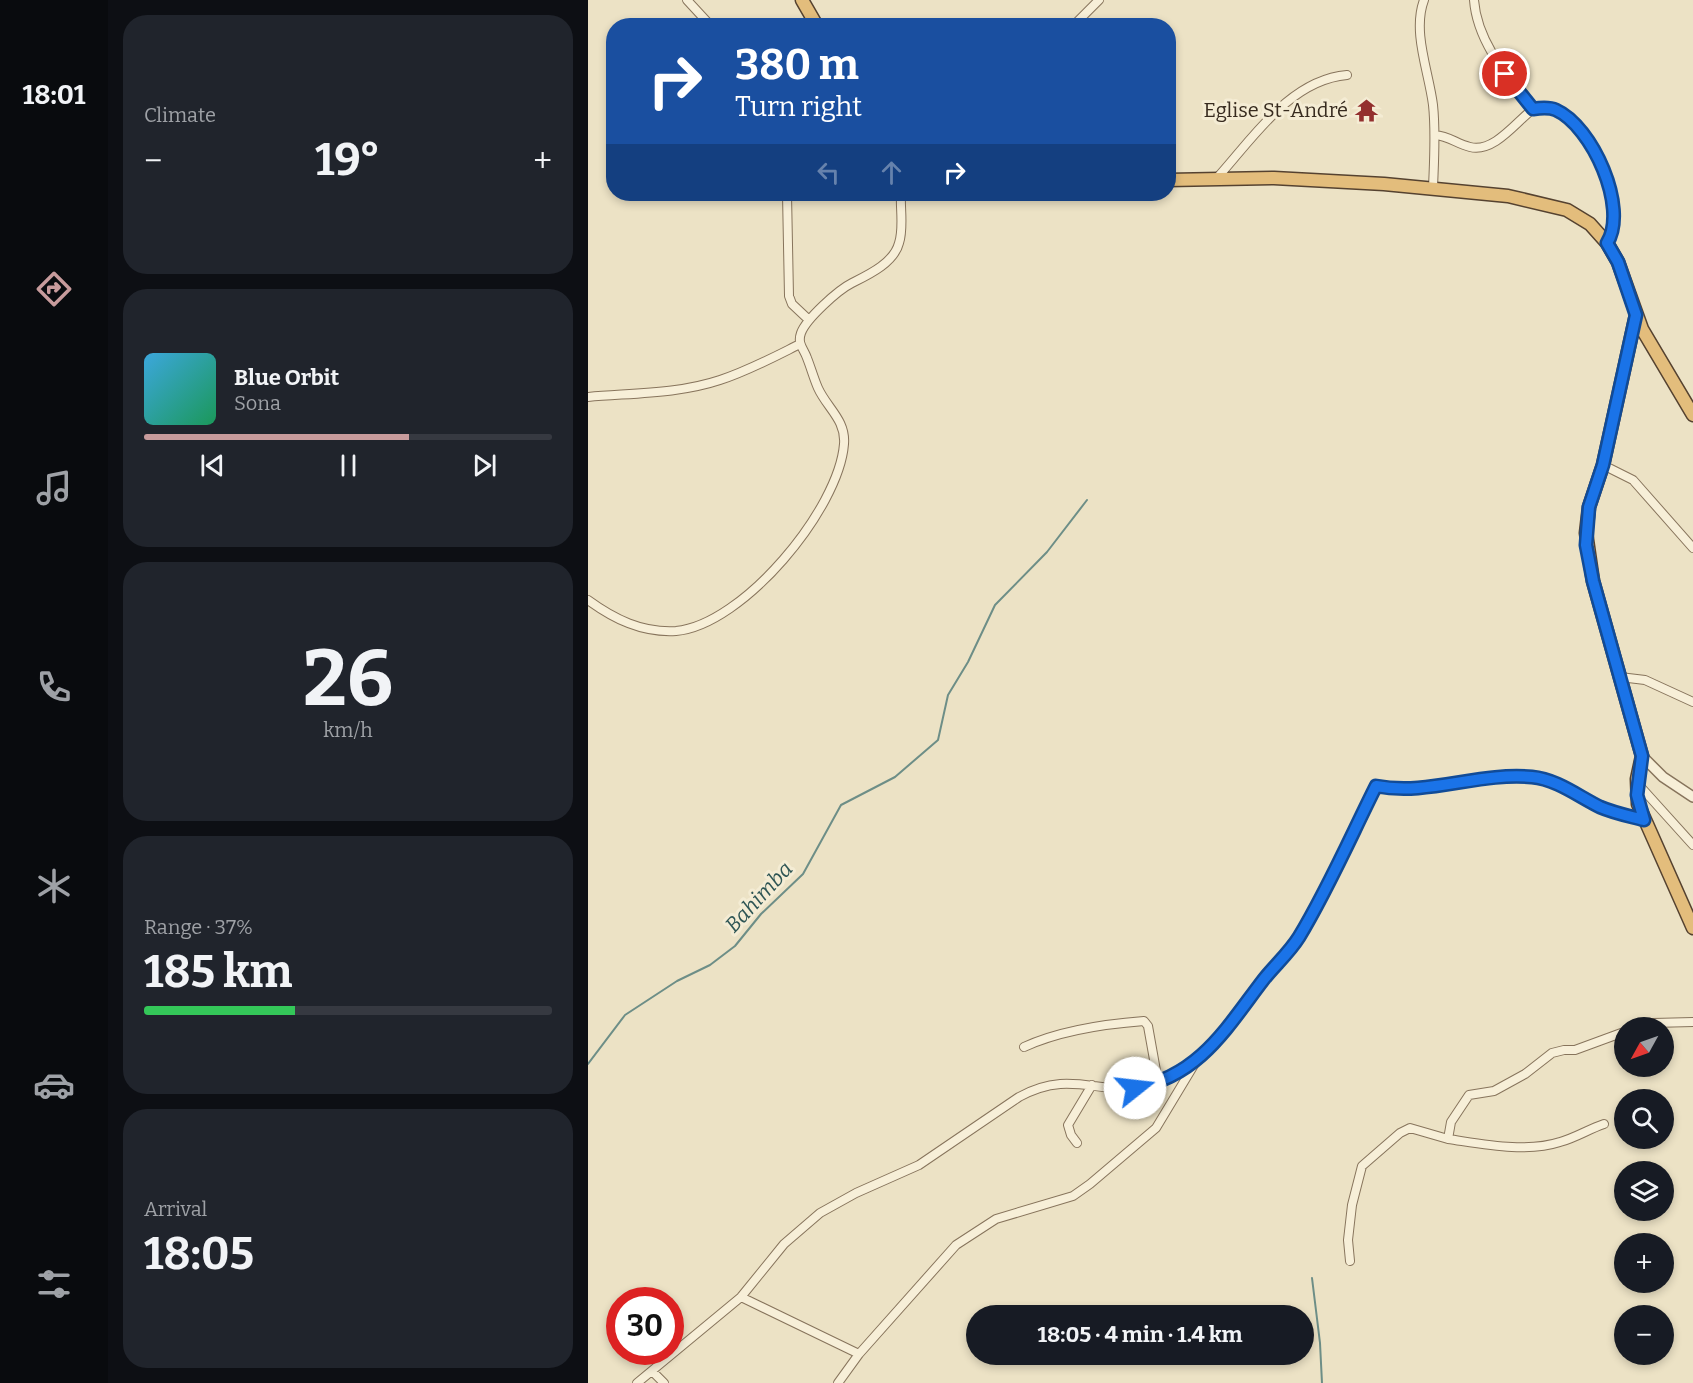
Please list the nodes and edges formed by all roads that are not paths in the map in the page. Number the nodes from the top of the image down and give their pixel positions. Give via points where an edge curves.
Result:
1 (687, 0) edge
2 (802, 0) edge
3 (1099, 0) edge
4 (1424, 0) edge
5 (1474, 0) edge
6 (704, 18) edge
7 (812, 18) edge
8 (1081, 18) edge
9 (1347, 75) dead end
10 (1533, 109) junction
11 (1435, 135) junction
12 (1216, 179) junction
13 (1176, 180) edge
14 (1433, 188) junction
15 (788, 201) edge
16 (901, 201) edge
17 (1607, 243) junction
18 (1636, 315) junction
19 (809, 320) junction
20 (800, 344) junction
21 (588, 397) edge
22 (1693, 416) edge
23 (1603, 465) junction
24 (1693, 548) edge
25 (588, 600) edge
26 (1620, 677) junction
27 (1693, 702) edge
28 (1642, 756) junction
29 (1637, 783) junction
30 (1693, 797) edge
31 (1644, 820) junction
32 (1693, 845) edge
33 (1693, 928) edge
34 (1674, 1022) edge
35 (1693, 1022) edge
36 (1614, 1036) edge
37 (1024, 1047) dead end
38 (1194, 1064) junction
39 (1158, 1082) junction
40 (1092, 1085) junction
41 (1604, 1124) dead end
42 (1448, 1138) junction
43 (1077, 1143) dead end
44 (1350, 1261) dead end
45 (741, 1297) junction
46 (860, 1354) junction
47 (652, 1371) junction
48 (637, 1383) edge
49 (664, 1383) edge
50 (838, 1383) edge

1 - 6 street
2 - 7 highway
3 - 8 street
4 - 11 street via 1419,16
5 - 10 street via 1480,27 1492,53
9 - 12 street via 1316,83 1292,99
10 - 11 street via 1484,147 1473,148
10 - 17 street via 1561,113 1589,143 1606,178 1614,208 1614,229
11 - 14 street
12 - 13 highway
12 - 14 highway via 1274,177
14 - 17 highway via 1508,196 1567,210 1590,224
15 - 19 street via 789,296
16 - 19 street via 901,237 895,252 867,277 843,289
17 - 18 highway via 1618,262
18 - 22 highway
18 - 23 highway
19 - 20 street
20 - 21 street via 753,367 696,387
20 - 25 street via 818,389 842,424 844,445 818,510 777,569 725,610 702,624 677,631 641,628 619,620
23 - 24 street via 1634,480
23 - 26 highway via 1589,507 1586,545
26 - 27 street via 1645,680
26 - 28 highway
28 - 29 highway
28 - 30 street via 1663,777
29 - 31 highway
29 - 32 street
31 - 33 highway
31 - 38 street via 1616,813 1534,777 1477,778 1405,791 1376,786 1299,936 1232,1023
34 - 35 street
36 - 42 street via 1575,1050 1552,1053 1494,1091 1469,1095 1451,1122
37 - 39 street via 1089,1028 1144,1021
38 - 39 street
38 - 46 street via 1149,1136 1073,1196 996,1219 956,1245
39 - 40 street via 1135,1088
40 - 43 street via 1068,1125
40 - 45 street via 1073,1082 1034,1089 963,1132 919,1165 832,1205 784,1244
41 - 42 street via 1559,1143 1532,1146
42 - 44 street via 1410,1128 1362,1166 1352,1205
45 - 46 street
45 - 47 street
46 - 50 street
47 - 48 street
47 - 49 street

